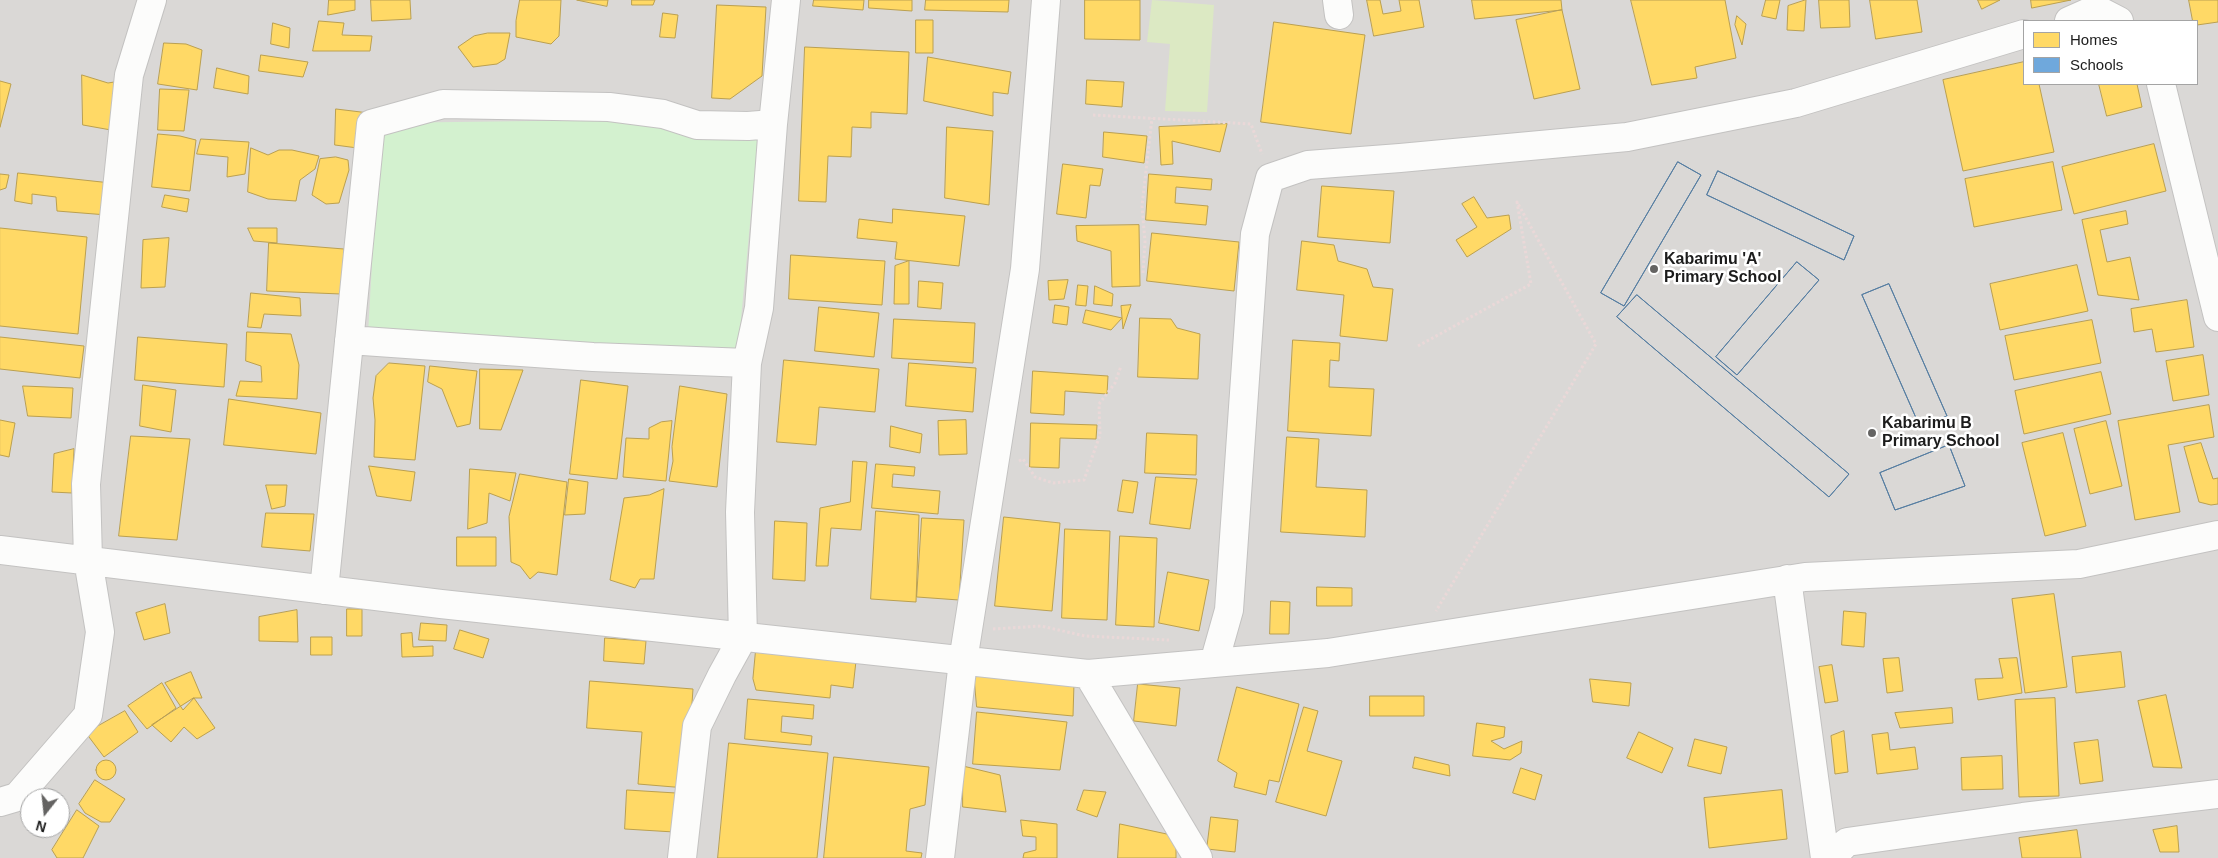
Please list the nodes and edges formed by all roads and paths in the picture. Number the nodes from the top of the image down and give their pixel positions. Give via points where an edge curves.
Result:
1 (152, 0) edge
2 (786, 0) edge
3 (1046, 0) edge
4 (2071, 20) edge
5 (2117, 20) edge
6 (2023, 34) edge
7 (2161, 85) edge
8 (1093, 115) dead end
9 (1152, 118) junction
10 (773, 124) junction
11 (1270, 178) junction
12 (1143, 273) dead end
13 (2218, 317) edge
14 (349, 340) junction
15 (1418, 346) dead end
16 (747, 363) junction
17 (1122, 366) dead end
18 (994, 473) junction
19 (2218, 535) edge
20 (0, 550) edge
21 (88, 560) junction
22 (1787, 579) junction
23 (324, 590) junction
24 (968, 630) junction
25 (743, 637) junction
26 (1418, 639) junction
27 (1174, 641) dead end
28 (963, 661) junction
29 (1214, 663) junction
30 (1088, 674) junction
31 (2218, 794) edge
32 (0, 802) edge
33 (682, 858) edge
34 (940, 858) edge
35 (1198, 858) edge
36 (1825, 858) edge
37 (1831, 858) edge

1 - 21 street via 129,75 86,484
2 - 10 street
3 - 18 street via 1025,269
4 - 5 street via 2096,9
6 - 11 street via 1796,103 1628,137 1308,164
7 - 13 street
8 - 9 path
9 - 11 path via 1251,124
9 - 12 path via 1142,206
10 - 14 street via 697,126 663,114 609,108 443,104 371,124
10 - 16 street via 759,308
11 - 29 street via 1255,234 1229,610
14 - 16 street via 593,357
14 - 23 street
15 - 26 path via 1531,284 1517,202 1596,344
16 - 25 street via 740,512
17 - 18 path via 1115,383 1099,404 1100,435 1084,480 1053,483 1035,476 1023,459
18 - 24 street
19 - 22 street via 2079,564
20 - 21 street
21 - 23 street
21 - 32 street via 100,632 88,715 17,797
22 - 26 street
22 - 36 street
23 - 25 street
24 - 27 path via 1041,626 1085,636
24 - 28 street
25 - 28 street
25 - 33 street via 698,726
26 - 29 street via 1328,653
28 - 30 street
28 - 34 street
29 - 30 street
30 - 35 street
31 - 37 street via 1847,842

